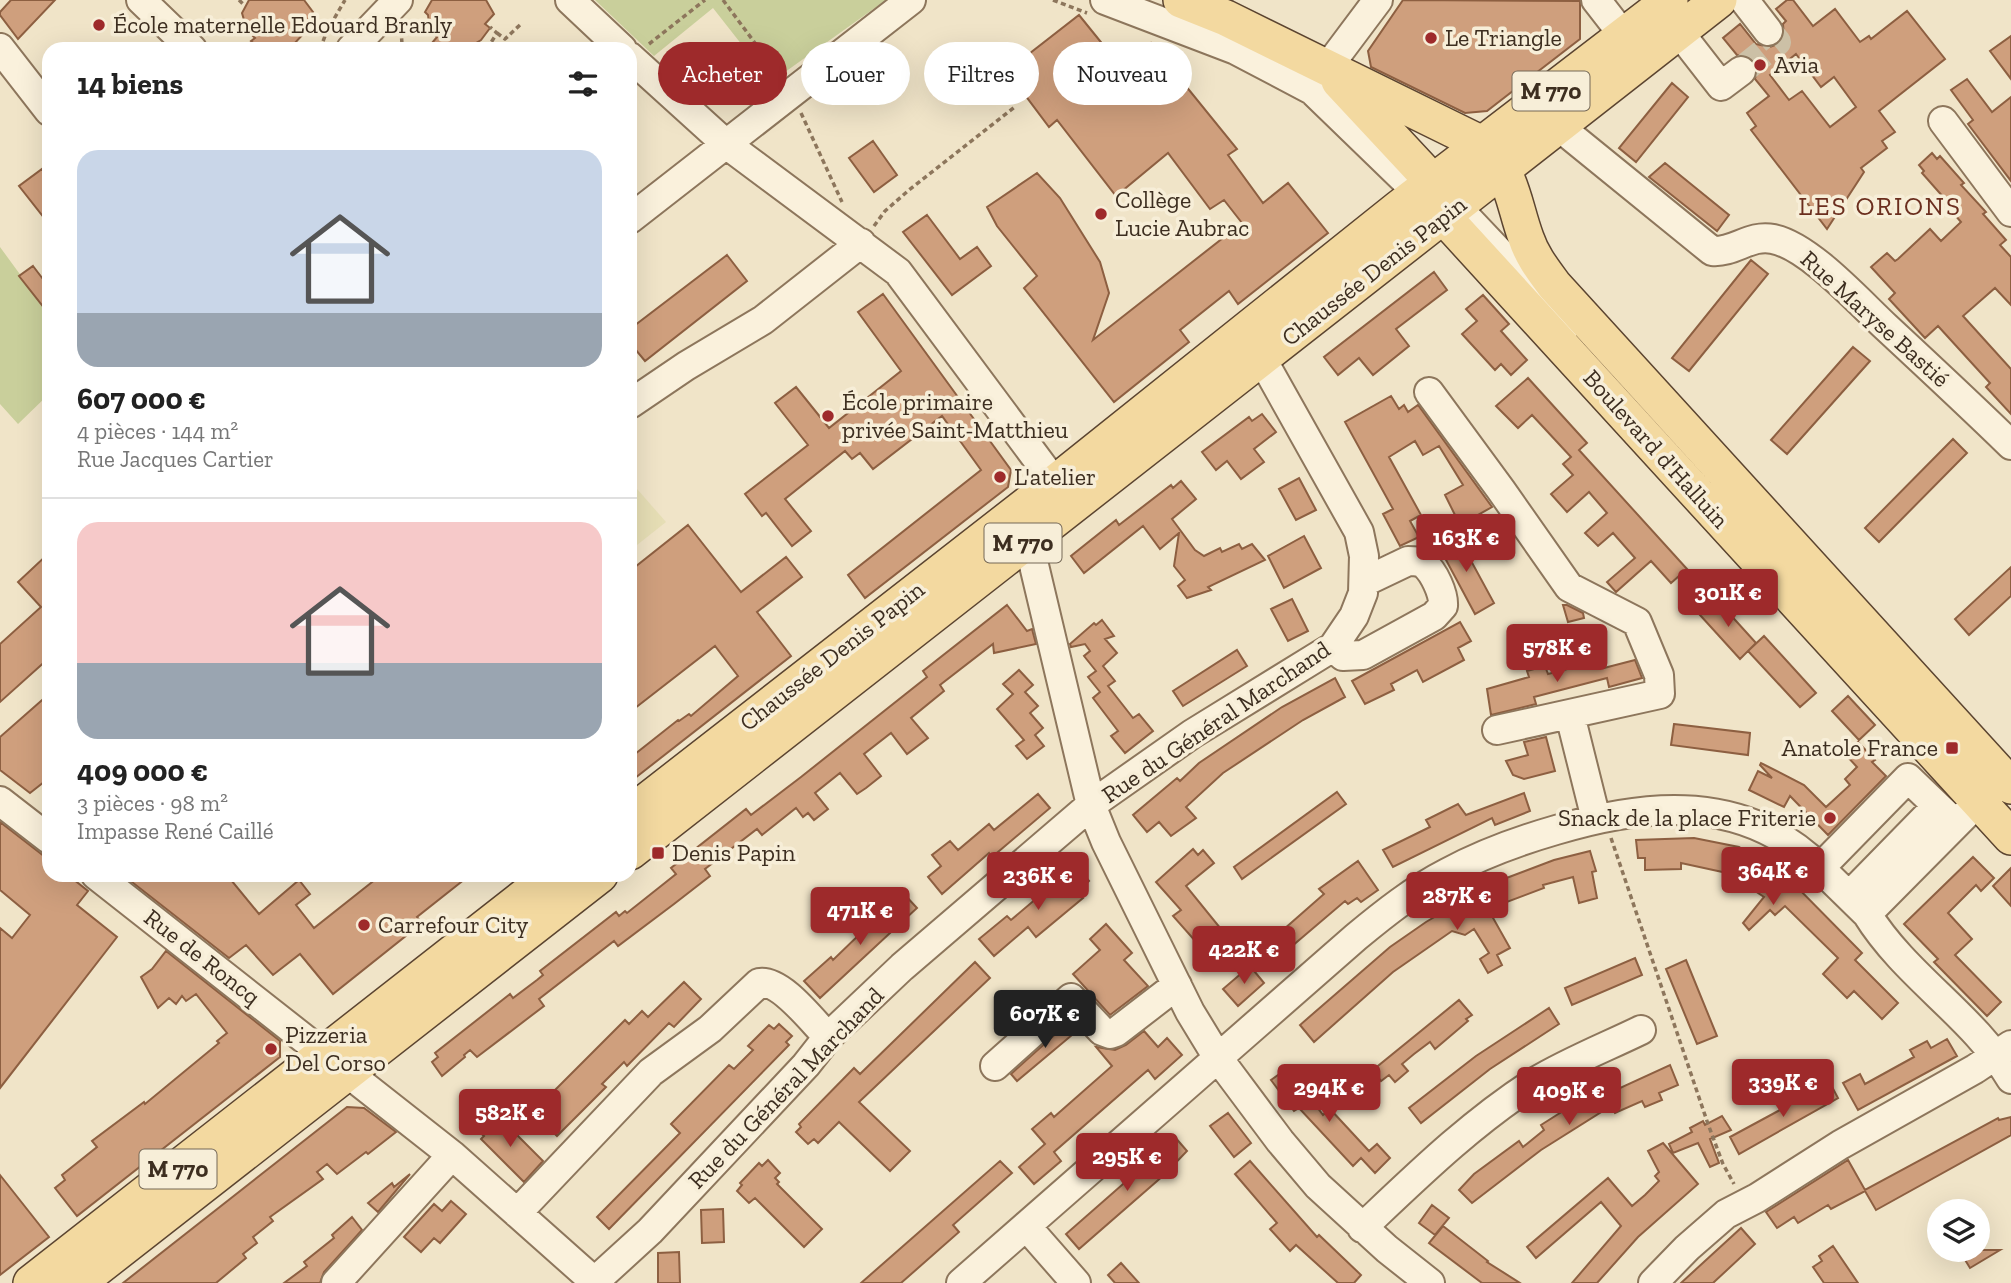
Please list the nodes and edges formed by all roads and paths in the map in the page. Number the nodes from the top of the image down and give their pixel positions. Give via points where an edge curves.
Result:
1 (141, 0) edge
2 (239, 0) edge
3 (345, 0) edge
4 (398, 0) edge
5 (570, 0) edge
6 (705, 0) edge
7 (911, 0) edge
8 (1105, 0) edge
9 (1181, 0) edge
10 (1378, 0) edge
11 (1596, 0) edge
12 (1718, 0) edge
13 (1744, 0) edge
14 (245, 6) dead end
15 (1675, 16) edge
16 (522, 23) dead end
17 (490, 27) dead end
18 (1768, 31) dead end
19 (497, 33) junction
20 (1624, 36) junction
21 (185, 42) edge
22 (323, 42) edge
23 (358, 42) edge
24 (491, 42) edge
25 (614, 42) edge
26 (0, 48) edge
27 (637, 49) edge
28 (637, 63) edge
29 (1327, 68) junction
30 (1741, 71) tunnel mouth
31 (42, 102) edge
32 (1016, 106) dead end
33 (1943, 121) dead end
34 (1557, 125) junction
35 (726, 144) junction
36 (1492, 156) junction
37 (1436, 202) junction
38 (885, 211) dead end
39 (2011, 212) edge
40 (637, 214) edge
41 (861, 243) junction
42 (1262, 359) junction
43 (1429, 392) dead end
44 (1163, 397) junction
45 (637, 399) edge
46 (2011, 445) edge
47 (1045, 491) junction
48 (1028, 540) junction
49 (1364, 582) junction
50 (907, 635) junction
51 (1333, 647) junction
52 (1570, 715) junction
53 (1497, 730) dead end
54 (1988, 795) edge
55 (0, 801) edge
56 (1091, 805) junction
57 (637, 809) edge
58 (1600, 818) junction
59 (2011, 825) edge
60 (42, 834) edge
61 (2011, 837) edge
62 (637, 847) edge
63 (1820, 868) junction
64 (105, 882) edge
65 (544, 882) edge
66 (590, 882) edge
67 (1858, 905) junction
68 (1177, 985) junction
69 (1641, 1030) dead end
70 (828, 1037) junction
71 (2004, 1050) edge
72 (1218, 1058) junction
73 (337, 1063) junction
74 (995, 1066) dead end
75 (2011, 1079) edge
76 (452, 1154) junction
77 (1744, 1204) junction
78 (517, 1213) junction
79 (1026, 1226) junction
80 (1362, 1228) junction
81 (31, 1283) edge
82 (78, 1283) edge
83 (336, 1283) edge
84 (595, 1283) edge
85 (961, 1283) edge
86 (1076, 1283) edge
87 (1430, 1283) edge
88 (1653, 1283) edge

1 - 21 street
2 - 14 path
3 - 22 path
4 - 23 street
5 - 25 street
6 - 27 path
7 - 35 street
8 - 37 street via 1237,50 1303,85 1328,103 1407,182
9 - 29 main road
10 - 29 street
11 - 20 street
12 - 15 main road, Chaussée Denis Papin / M 770
13 - 18 street
15 - 20 main road, Chaussée Denis Papin / M 770
15 - 30 street via 1721,86
15 - 34 main road, Chaussée Denis Papin / M 770
16 - 19 path via 505,39
17 - 19 path
19 - 24 path
20 - 36 main road, Chaussée Denis Papin / M 770
26 - 31 street
28 - 35 street
29 - 36 main road
29 - 37 main road, Boulevard d'Halluin via 1410,156
32 - 38 path
33 - 39 street
34 - 36 main road, Chaussée Denis Papin / M 770
34 - 46 street, Rue Maryse Bastié via 1712,251 1728,251 1763,237 1801,252
35 - 40 street
35 - 41 street
36 - 37 main road, Chaussée Denis Papin / M 770
36 - 54 main road, Boulevard d'Halluin via 1532,253 1554,285
37 - 42 main road, Chaussée Denis Papin / M 770
37 - 44 main road, Chaussée Denis Papin / M 770
37 - 54 main road, Boulevard d'Halluin
37 - 54 street via 1508,275 1588,337 1612,362
41 - 45 street via 763,320
41 - 47 street via 906,281 1034,455
42 - 48 main road, Chaussée Denis Papin / M 770
42 - 49 street, Rue du Général Marchand via 1354,521 1363,544
43 - 52 street via 1569,587 1637,622 1659,676 1660,694
44 - 47 main road, Chaussée Denis Papin / M 770
44 - 48 street, Chaussée Denis Papin via 1121,444 1045,506
47 - 50 street, Chaussée Denis Papin via 1016,535 942,595
47 - 57 main road, Chaussée Denis Papin / M 770
48 - 50 main road, Chaussée Denis Papin / M 770
48 - 56 street
49 - 51 street, Rue du Général Marchand via 1354,616
49 - 51 street via 1408,561 1423,563 1442,594 1443,606 1434,616 1363,655 1343,656
50 - 62 main road, Chaussée Denis Papin / M 770
51 - 56 street, Rue du Général Marchand via 1192,734
52 - 53 street
52 - 58 street
54 - 59 street
54 - 61 main road, Boulevard d'Halluin
54 - 63 street via 1908,778
54 - 67 street
55 - 60 street
56 - 68 street
56 - 70 street, Rue du Général Marchand via 923,948
58 - 63 street via 1663,808 1703,810 1775,835
58 - 72 street via 1502,848 1426,885 1356,937
58 - 77 path via 1712,1134
63 - 67 street
64 - 73 street, Rue de Roncq
65 - 73 main road, M 770
66 - 73 main road, M 770
67 - 71 street via 1890,946
68 - 72 street
68 - 74 street via 1110,1034 1071,998
69 - 80 street via 1514,1096 1430,1164
70 - 78 street via 780,989 759,983 720,1021 651,1072
70 - 84 street, Rue du Général Marchand via 659,1222
71 - 75 street
71 - 77 street
72 - 79 street
72 - 80 street via 1305,1171
73 - 76 street, Rue de Roncq
73 - 81 main road, M 770
73 - 82 main road, M 770
76 - 78 street, Rue de Roncq
76 - 83 street
77 - 88 street via 1714,1222
78 - 84 street, Rue de Roncq
79 - 85 street
79 - 86 street
80 - 87 street

